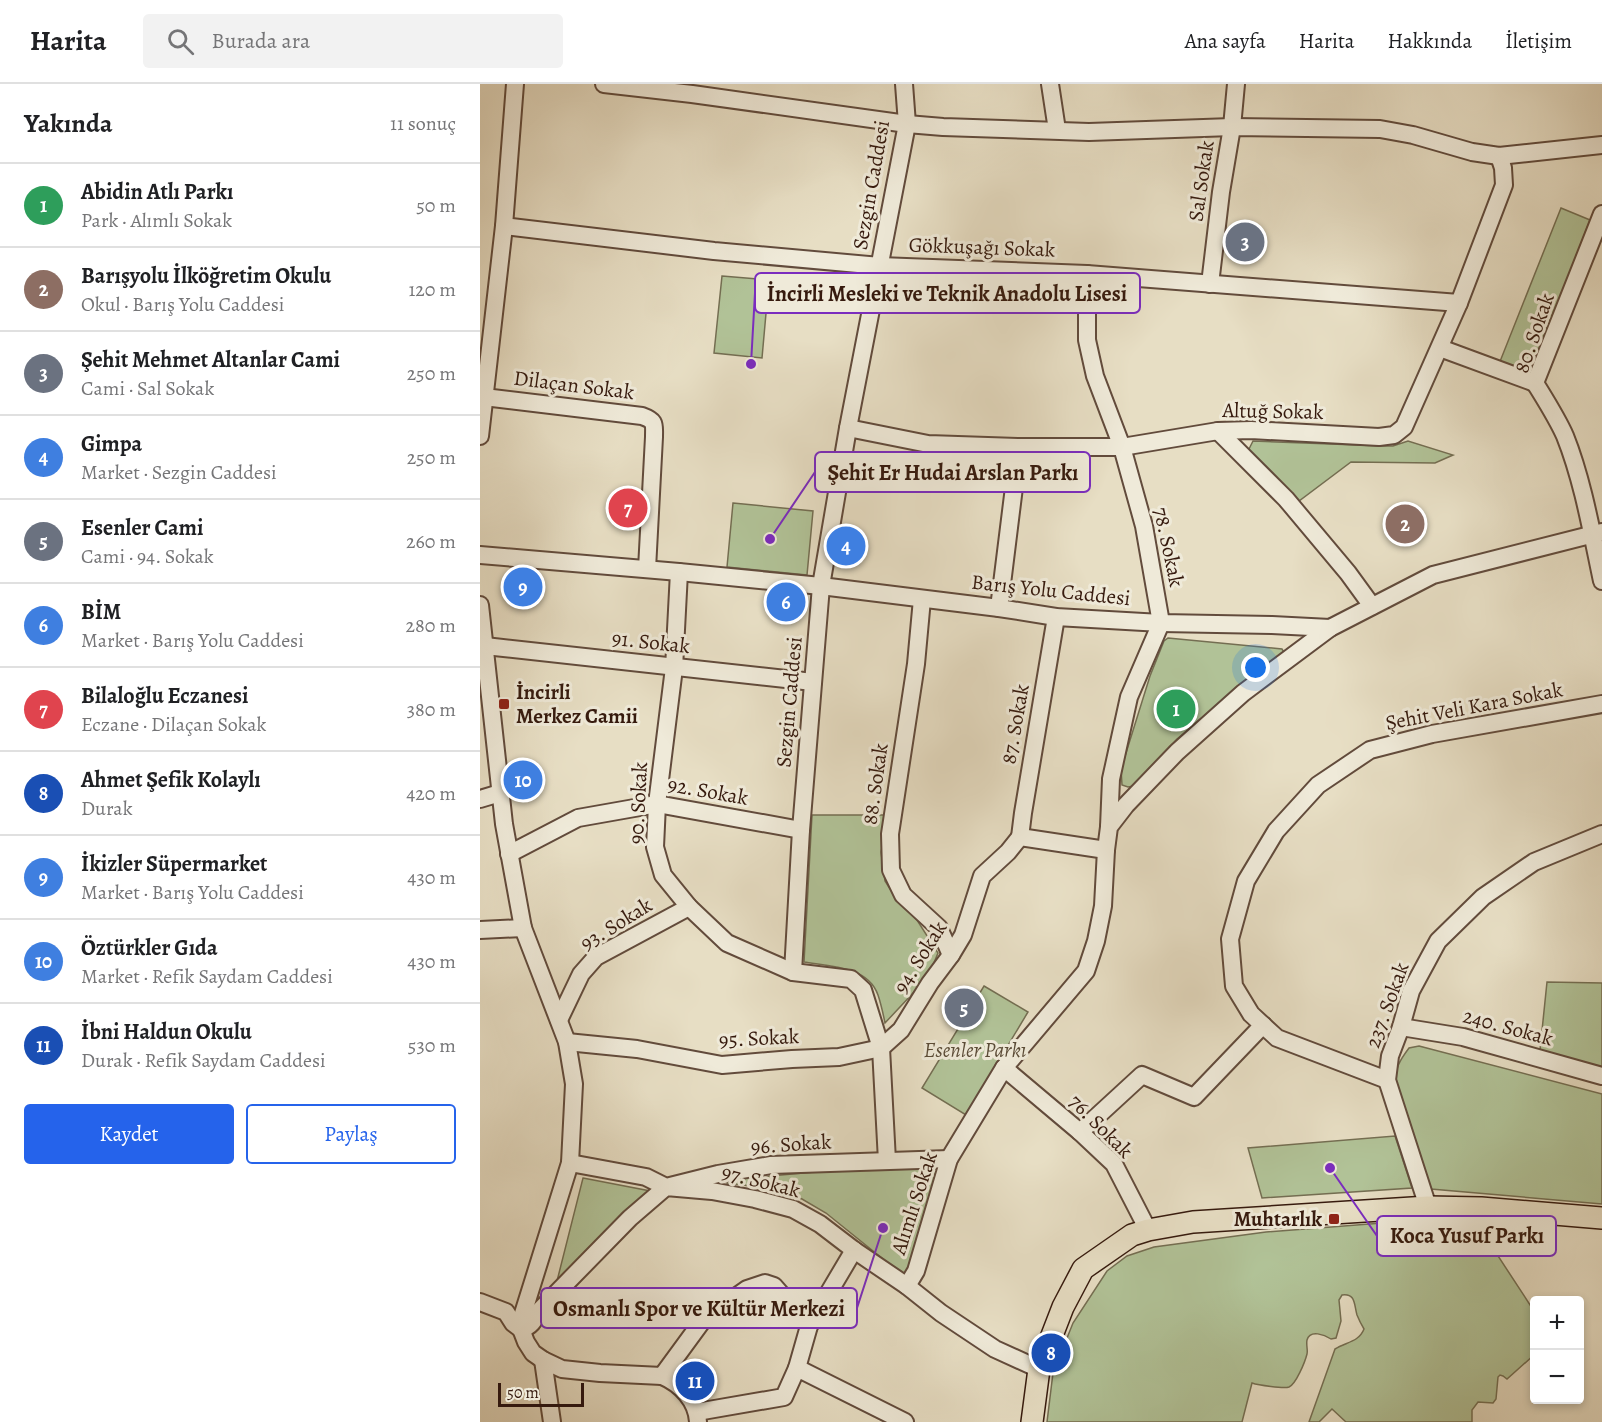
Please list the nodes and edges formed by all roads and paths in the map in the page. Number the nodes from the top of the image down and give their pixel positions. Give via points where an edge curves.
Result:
1 (515, 84) edge
2 (604, 84) edge
3 (904, 84) edge
4 (1050, 84) edge
5 (1236, 84) edge
6 (907, 124) junction
7 (1232, 126) junction
8 (1056, 130) junction
9 (1602, 145) edge
10 (1499, 156) junction
11 (1602, 214) edge
12 (504, 226) junction
13 (880, 266) junction
14 (1087, 274) junction
15 (1210, 284) junction
16 (1459, 303) junction
17 (1440, 348) junction
18 (1535, 383) junction
19 (484, 397) junction
20 (848, 428) junction
21 (1218, 431) junction
22 (480, 436) edge
23 (1018, 447) junction
24 (1122, 447) junction
25 (1597, 533) edge
26 (480, 555) edge
27 (647, 569) junction
28 (679, 572) junction
29 (1602, 581) edge
30 (821, 586) junction
31 (922, 599) junction
32 (480, 605) edge
33 (1372, 606) junction
34 (999, 608) junction
35 (1056, 617) junction
36 (1161, 623) junction
37 (1330, 628) junction
38 (484, 646) junction
39 (674, 668) junction
40 (813, 682) junction
41 (1602, 704) edge
42 (500, 793) junction
43 (480, 799) edge
44 (657, 804) junction
45 (1109, 827) junction
46 (801, 830) junction
47 (1602, 834) edge
48 (1020, 837) junction
49 (1106, 850) junction
50 (509, 854) junction
51 (689, 907) junction
52 (523, 928) junction
53 (480, 930) edge
54 (951, 955) junction
55 (794, 972) junction
56 (559, 1020) junction
57 (1263, 1024) junction
58 (1401, 1027) junction
59 (567, 1042) junction
60 (881, 1048) junction
61 (1004, 1068) junction
62 (1602, 1076) edge
63 (1387, 1080) junction
64 (1080, 1131) junction
65 (949, 1159) junction
66 (887, 1161) junction
67 (570, 1163) junction
68 (666, 1187) junction
69 (1428, 1207) junction
70 (1602, 1218) edge
71 (1148, 1230) junction
72 (854, 1250) junction
73 (907, 1286) junction
74 (480, 1302) edge
75 (809, 1326) junction
76 (521, 1329) junction
77 (543, 1360) junction
78 (797, 1368) junction
79 (1039, 1369) junction
80 (662, 1376) junction
81 (698, 1417) edge
82 (552, 1422) edge
83 (904, 1422) edge
84 (1032, 1422) edge

1 - 12 street
2 - 6 street
3 - 6 street, Sezgin Caddesi
4 - 8 street
5 - 7 street, Sal Sokak
6 - 8 street
6 - 13 street, Sezgin Caddesi
7 - 8 street
7 - 10 street via 1380,129
7 - 15 street, Sal Sokak
9 - 10 street
10 - 16 street, Altuğ Sokak via 1504,185
11 - 18 street, 80. Sokak
12 - 13 street, Gökkuşağı Sokak
12 - 19 street
13 - 14 street, Gökkuşağı Sokak
13 - 20 street, Sezgin Caddesi
14 - 15 street, Gökkuşağı Sokak
14 - 24 street, 78. Sokak via 1087,340 1095,376
15 - 16 street, Gökkuşağı Sokak
16 - 17 street, Altuğ Sokak
17 - 18 street
17 - 21 street, Altuğ Sokak via 1404,427 1394,435
18 - 25 street, 80. Sokak via 1565,436
19 - 22 street
19 - 27 street, Dilaçan Sokak via 650,418 654,437
20 - 23 street, Altuğ Sokak via 928,444
20 - 30 street, Sezgin Caddesi
21 - 24 street, Altuğ Sokak
21 - 33 street via 1286,499
23 - 24 street, Altuğ Sokak
23 - 34 street
24 - 36 street, 78. Sokak via 1144,526
25 - 29 street, 80. Sokak
25 - 33 street via 1433,575
26 - 27 street, Barış Yolu Caddesi
27 - 28 street, Barış Yolu Caddesi
28 - 30 street, Barış Yolu Caddesi
28 - 39 street, 90. Sokak
30 - 31 street, Barış Yolu Caddesi
30 - 40 street, Sezgin Caddesi
31 - 34 street, Barış Yolu Caddesi
31 - 54 street, 88. Sokak via 890,834 891,870 903,895 939,928
32 - 38 street
33 - 37 street
34 - 35 street, Barış Yolu Caddesi
35 - 36 street, Barış Yolu Caddesi
35 - 48 street, 87. Sokak
36 - 37 street, Barış Yolu Caddesi
36 - 45 street via 1129,697 1111,779
37 - 45 street via 1243,693 1177,752
38 - 39 street, 91. Sokak
38 - 42 street
39 - 40 street, 91. Sokak
39 - 44 street, 90. Sokak
40 - 46 street, Sezgin Caddesi
41 - 57 street, Şehit Veli Kara Sokak via 1370,750 1318,785 1276,831 1246,881 1230,939 1234,986 1251,1014
42 - 43 street
42 - 50 street
44 - 46 street, 92. Sokak
44 - 50 street, 92. Sokak via 578,818
44 - 51 street, 90. Sokak via 655,848 663,874
45 - 49 street, Alımlı Sokak
46 - 55 street, Sezgin Caddesi
47 - 58 street, 237. Sokak via 1534,862 1483,897 1438,941 1411,991
48 - 49 street
48 - 54 street, 94. Sokak via 982,876 963,934
49 - 61 street, Alımlı Sokak via 1103,906 1086,971
50 - 52 street
51 - 55 street, 90. Sokak via 727,943
51 - 56 street, 93. Sokak via 596,957 581,974
52 - 53 street
52 - 56 street
54 - 60 street, 94. Sokak via 901,1030
55 - 60 street, 90. Sokak via 851,979 863,990
56 - 59 street
57 - 63 street, Şehit Veli Kara Sokak via 1277,1038
57 - 64 street via 1194,1097 1142,1075
58 - 62 street, 240. Sokak via 1463,1036
58 - 63 street, 237. Sokak via 1390,1056
59 - 60 street, 95. Sokak via 637,1049 722,1065 839,1058
59 - 67 street via 574,1084
60 - 66 street, 90. Sokak
61 - 64 street, 76. Sokak
61 - 65 street, Alımlı Sokak
63 - 69 street, 237. Sokak
64 - 71 street, 76. Sokak via 1114,1164
65 - 66 street, 96. Sokak
65 - 73 street, Alımlı Sokak via 916,1271
66 - 68 street, 96. Sokak via 771,1165
67 - 68 street via 646,1177
67 - 76 street
68 - 72 street, 97. Sokak via 712,1191 793,1209
68 - 76 street via 630,1218 538,1312 528,1328
69 - 70 main road
69 - 71 main road via 1193,1222
71 - 79 main road via 1132,1235 1083,1269 1063,1307
72 - 73 street, 97. Sokak
72 - 75 street
73 - 79 street, 97. Sokak via 995,1349
74 - 76 street via 506,1312
75 - 78 street
75 - 80 street via 774,1286 765,1283 747,1289 703,1320
76 - 77 street via 533,1353
77 - 80 street via 562,1369
77 - 82 street
78 - 81 street via 784,1397
78 - 83 street
79 - 84 main road
80 - 81 street via 686,1393

